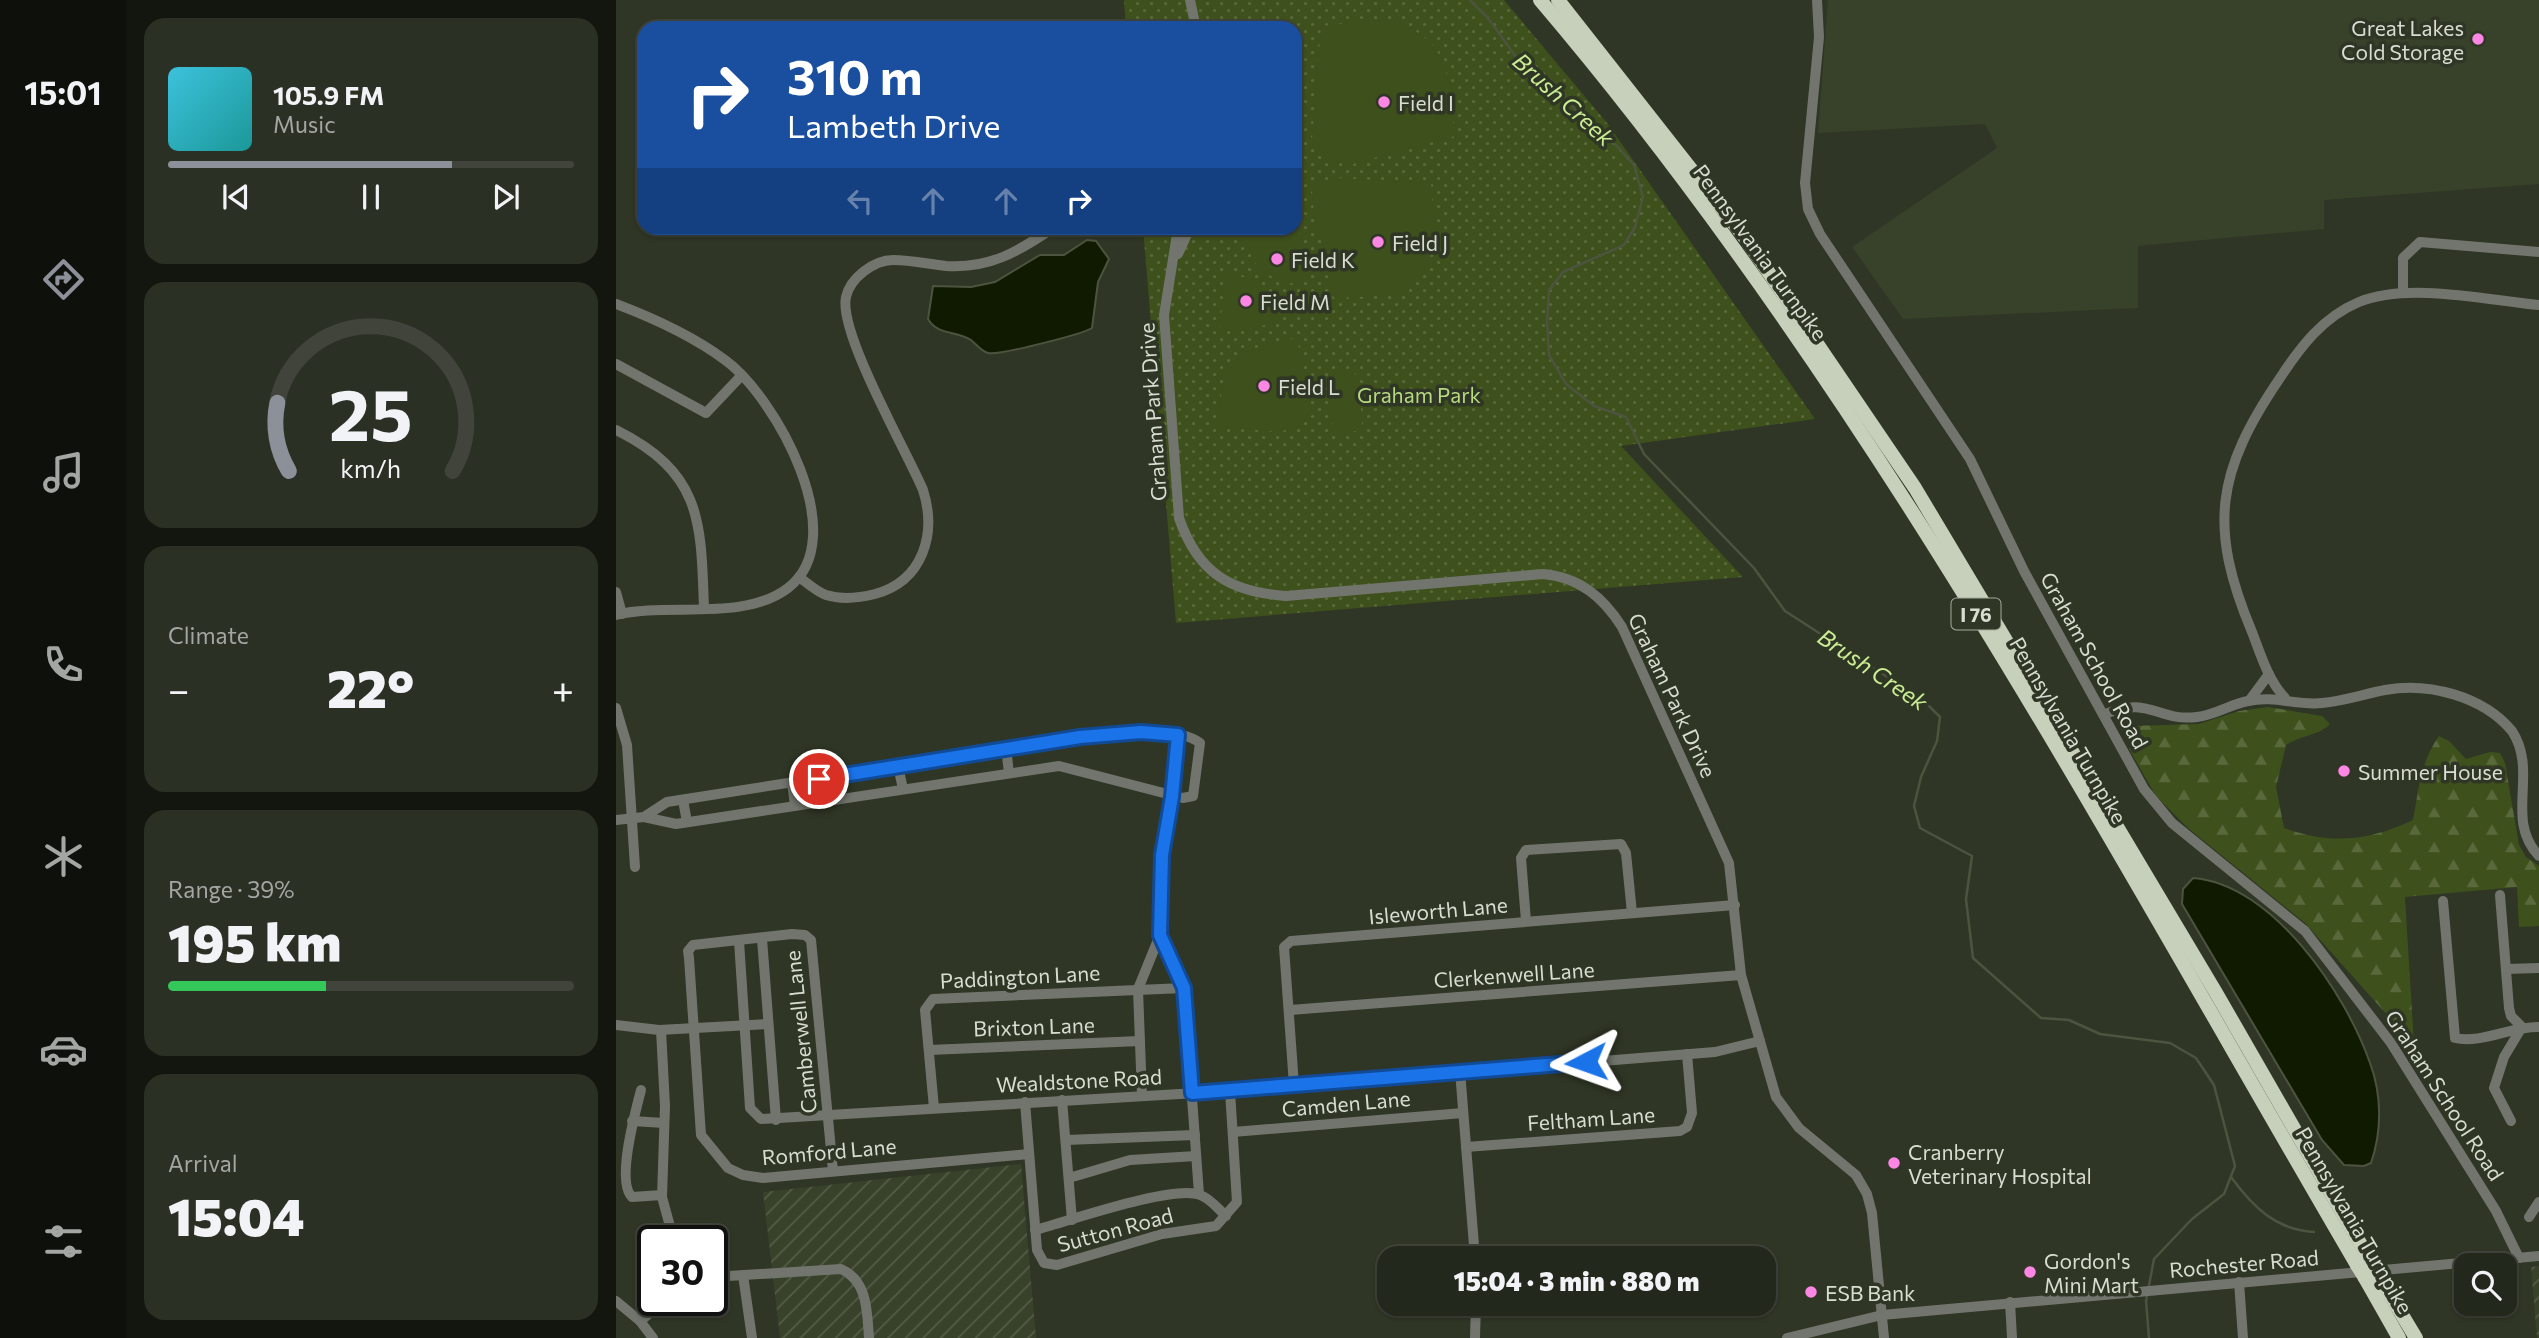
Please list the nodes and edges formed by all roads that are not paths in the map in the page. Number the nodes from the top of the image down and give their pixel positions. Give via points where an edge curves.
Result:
1 (1190, 0) edge
2 (1540, 0) edge
3 (1558, 0) edge
4 (1817, 0) edge
5 (1194, 21) edge
6 (1044, 235) edge
7 (1177, 235) edge
8 (1187, 235) edge
9 (2539, 252) edge
10 (1173, 264) junction
11 (2403, 293) junction
12 (616, 304) edge
13 (2539, 306) edge
14 (616, 364) edge
15 (741, 376) junction
16 (616, 430) edge
17 (799, 578) junction
18 (616, 592) edge
19 (704, 609) junction
20 (619, 615) edge
21 (2269, 674) junction
22 (2285, 698) junction
23 (2249, 701) junction
24 (616, 708) edge
25 (2105, 714) junction
26 (1178, 735) junction
27 (1006, 748) junction
28 (898, 766) junction
29 (1009, 773) junction
30 (792, 783) junction
31 (903, 789) junction
32 (1172, 797) junction
33 (683, 800) junction
34 (795, 805) junction
35 (644, 817) junction
36 (631, 818) junction
37 (616, 820) edge
38 (687, 822) junction
39 (2539, 856) edge
40 (635, 867) dead end
41 (2500, 895) dead end
42 (2443, 901) dead end
43 (1735, 905) junction
44 (1632, 913) junction
45 (1526, 921) junction
46 (1160, 935) junction
47 (762, 939) junction
48 (739, 941) junction
49 (2539, 968) edge
50 (2506, 970) junction
51 (1741, 975) junction
52 (1184, 988) junction
53 (1138, 989) junction
54 (1290, 1010) junction
55 (745, 1024) junction
56 (767, 1024) junction
57 (616, 1025) edge
58 (693, 1027) junction
59 (2522, 1027) junction
60 (2539, 1027) edge
61 (662, 1030) junction
62 (1140, 1041) junction
63 (1760, 1041) junction
64 (929, 1050) junction
65 (1687, 1054) junction
66 (1460, 1071) junction
67 (1294, 1085) junction
68 (641, 1090) dead end
69 (1230, 1091) junction
70 (1192, 1093) junction
71 (1142, 1096) junction
72 (1062, 1100) junction
73 (1025, 1102) junction
74 (934, 1108) junction
75 (1463, 1113) junction
76 (828, 1116) junction
77 (776, 1119) junction
78 (632, 1121) junction
79 (2511, 1121) dead end
80 (664, 1123) junction
81 (1233, 1132) junction
82 (1195, 1135) junction
83 (1066, 1140) junction
84 (1466, 1147) junction
85 (1029, 1154) junction
86 (1196, 1156) junction
87 (833, 1171) junction
88 (1069, 1178) junction
89 (1199, 1194) junction
90 (662, 1195) junction
91 (2539, 1202) edge
92 (1226, 1216) junction
93 (2529, 1217) dead end
94 (1072, 1220) junction
95 (670, 1225) edge
96 (1035, 1230) junction
97 (1474, 1246) edge
98 (2539, 1256) edge
99 (2519, 1258) junction
100 (2364, 1264) junction
101 (728, 1276) edge
102 (743, 1276) junction
103 (2239, 1282) junction
104 (616, 1301) edge
105 (2010, 1302) junction
106 (1882, 1315) junction
107 (646, 1316) edge
108 (1476, 1316) edge
109 (640, 1321) junction
110 (653, 1338) edge
111 (752, 1338) edge
112 (869, 1338) edge
113 (1475, 1338) edge
114 (1787, 1338) edge
115 (1884, 1338) edge
116 (2012, 1338) edge
117 (2243, 1338) edge
118 (2399, 1338) edge
119 (2416, 1338) edge

1 - 5 street
2 - 100 highway, Pennsylvania Turnpike / I 76 via 1657,143 1873,448
3 - 100 highway, Pennsylvania Turnpike / I 76 via 1746,239 1915,488 2215,991
4 - 25 street, Graham School Road via 1819,37 1806,146 1808,209 1820,234 1970,459 2024,571
6 - 17 street via 992,263 888,260 854,281 846,297 846,316 923,490 929,509 926,544 922,558 897,586 866,596 843,599 823,595
7 - 10 street, Graham Park Drive
8 - 10 street, Graham Park Drive
9 - 11 street via 2420,242 2403,258
10 - 43 street, Graham Park Drive via 1164,334 1179,518 1190,547 1204,566 1242,589 1286,596 1544,573 1586,587 1608,604 1622,626 1729,863
11 - 13 street
11 - 21 street via 2357,303 2319,327 2288,365 2242,440 2225,504 2225,554
12 - 15 street via 727,360
14 - 15 street via 706,413
15 - 17 street via 783,431 809,492 811,546
16 - 19 street via 657,453 684,485 699,528
17 - 19 street via 759,601
18 - 20 street
19 - 20 street
21 - 22 street
21 - 23 street
22 - 23 street
22 - 39 street via 2321,704 2412,688 2449,693 2485,708 2510,727 2525,754 2529,772 2525,827
23 - 25 street via 2200,717 2141,705
24 - 36 street via 626,745
25 - 99 street, Graham School Road via 2144,789 2172,823 2305,931 2364,1006 2497,1211
26 - 27 street via 1141,732
26 - 32 street
26 - 32 street via 1191,736 1199,743 1196,788 1193,796
27 - 28 street
27 - 29 street
28 - 30 street
28 - 31 street
29 - 31 street
29 - 32 street via 1059,766
30 - 33 street
30 - 34 street
31 - 34 street
32 - 46 street via 1162,855
33 - 35 street via 656,806
33 - 38 street
34 - 38 street
35 - 36 street
35 - 38 street
36 - 37 street
36 - 40 street
41 - 50 street
42 - 59 street via 2455,1038
43 - 44 street, Isleworth Lane
43 - 51 street, Graham Park Drive
44 - 45 street, Isleworth Lane
44 - 45 street via 1626,853 1621,844 1526,850 1521,858
45 - 54 street, Isleworth Lane via 1291,941 1284,947
46 - 52 street
46 - 53 street
47 - 48 street, Romford Lane
47 - 56 street
47 - 76 street, Camberwell Lane via 805,934 811,940
48 - 55 street
48 - 58 street, Romford Lane via 693,944 688,951
49 - 50 street
50 - 59 street via 2511,1016
51 - 54 street, Clerkenwell Lane
51 - 63 street, Graham Park Drive
52 - 53 street
52 - 70 street
53 - 62 street
53 - 64 street, Paddington Lane via 933,999 925,1010
54 - 67 street, Isleworth Lane
55 - 56 street
55 - 58 street
55 - 77 street via 750,1108 761,1119
56 - 77 street
57 - 61 street
58 - 61 street
58 - 87 street, Romford Lane via 701,1135 718,1157 743,1175 764,1178
59 - 60 street
59 - 79 street via 2504,1057 2494,1088
61 - 80 street
62 - 64 street, Brixton Lane
62 - 71 street
63 - 65 street, Wealdstone Road
63 - 106 street, Graham Park Drive via 1780,1106 1799,1128 1844,1162 1867,1194
64 - 74 street, Paddington Lane
65 - 66 street, Wealdstone Road
65 - 84 street, Feltham Lane via 1692,1114 1687,1127 1680,1130
66 - 67 street, Wealdstone Road
66 - 75 street
67 - 69 street, Wealdstone Road
68 - 78 street
69 - 70 street, Wealdstone Road
69 - 81 street
70 - 71 street, Wealdstone Road
70 - 82 street
71 - 72 street, Wealdstone Road
72 - 73 street, Wealdstone Road
72 - 83 street
73 - 74 street, Wealdstone Road
73 - 85 street, Sutton Road
74 - 76 street, Wealdstone Road
75 - 81 street, Camden Lane
75 - 84 street
76 - 77 street, Wealdstone Road
76 - 87 street, Camberwell Lane
78 - 80 street
78 - 90 street via 624,1146 624,1189 632,1198
80 - 90 street
81 - 92 street via 1237,1202
82 - 83 street
82 - 86 street
83 - 88 street
84 - 97 street
85 - 87 street, Romford Lane
85 - 96 street, Sutton Road
86 - 88 street via 1130,1160
86 - 89 street
88 - 94 street
89 - 92 street
89 - 94 street via 1154,1197
90 - 95 street
91 - 93 street
92 - 96 street, Sutton Road via 1216,1226 1162,1234 1057,1265 1044,1263 1039,1256
94 - 96 street
98 - 99 street, Rochester Road
99 - 103 street, Rochester Road
100 - 118 highway, Pennsylvania Turnpike / I 76, bridge via 2365,1279
100 - 119 highway, Pennsylvania Turnpike / I 76, bridge via 2380,1278
101 - 102 street
102 - 111 street
102 - 112 street via 831,1268 849,1273 864,1294
103 - 105 street, Rochester Road
103 - 117 street
104 - 109 street
105 - 106 street, Rochester Road
105 - 116 street
106 - 114 street, Rochester Road
106 - 115 street, Graham Park Drive
107 - 109 street
108 - 113 street
109 - 110 street

